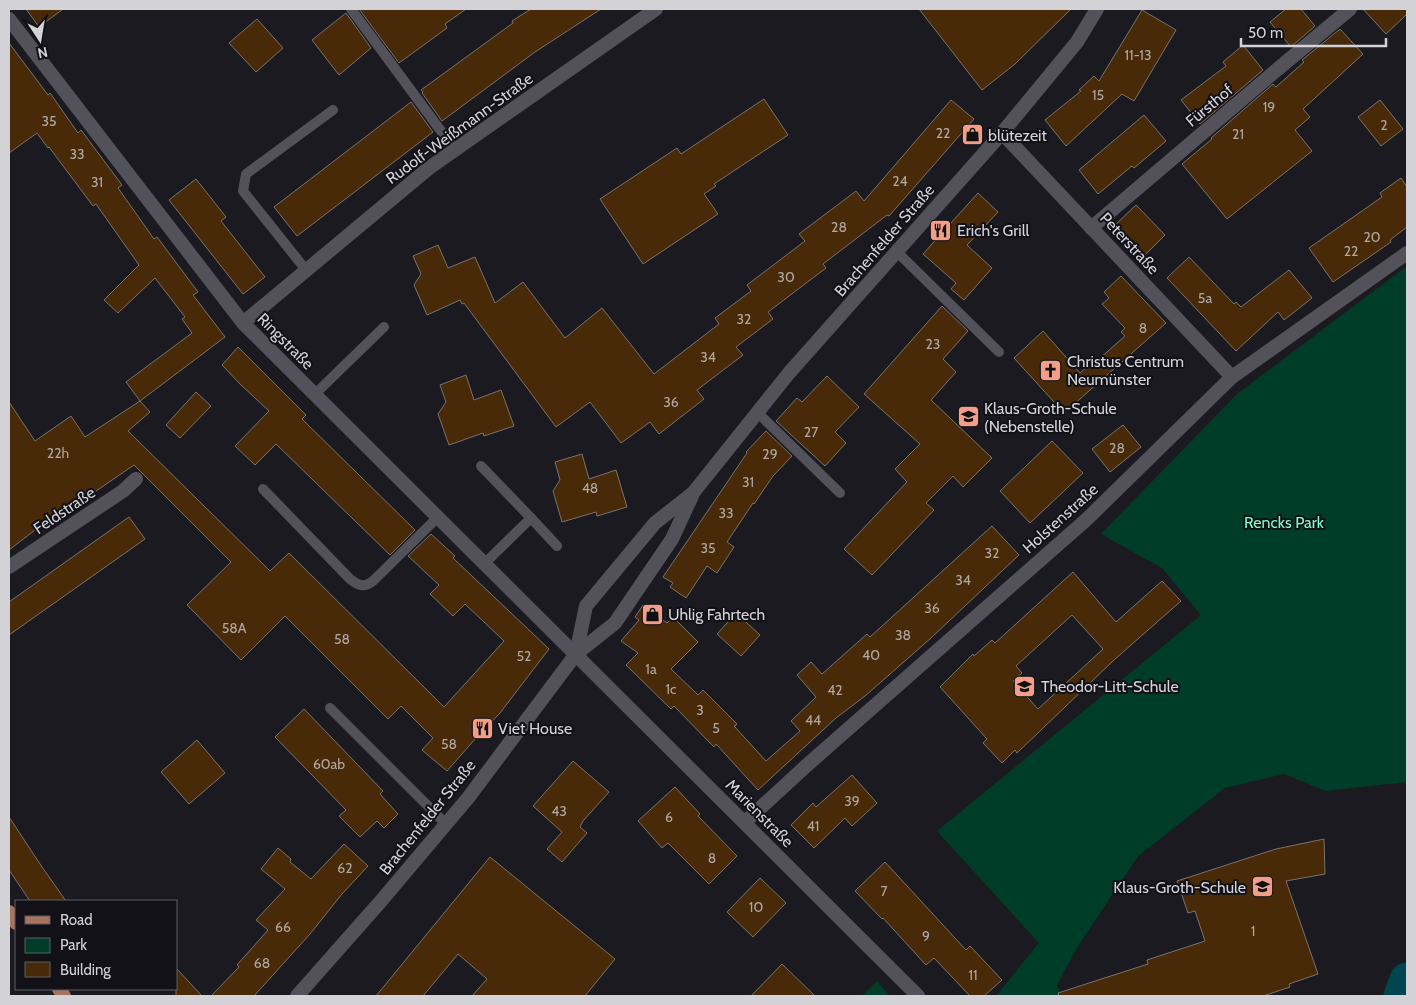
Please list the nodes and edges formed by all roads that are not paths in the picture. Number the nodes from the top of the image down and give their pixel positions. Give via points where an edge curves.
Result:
1 (351, 9) edge
2 (656, 9) edge
3 (1097, 9) edge
4 (1350, 9) edge
5 (9, 19) edge
6 (333, 110) dead end
7 (1002, 133) junction
8 (456, 150) junction
9 (1091, 228) junction
10 (897, 252) junction
11 (1407, 253) edge
12 (306, 270) junction
13 (243, 323) junction
14 (384, 327) dead end
15 (1000, 352) dead end
16 (1232, 377) junction
17 (315, 394) junction
18 (758, 413) junction
19 (481, 466) dead end
20 (136, 479) dead end
21 (263, 489) dead end
22 (693, 493) junction
23 (840, 493) dead end
24 (438, 517) junction
25 (531, 518) junction
26 (557, 546) dead end
27 (485, 563) junction
28 (9, 567) edge
29 (576, 654) junction
30 (330, 708) dead end
31 (745, 822) junction
32 (446, 824) junction
33 (297, 996) edge
34 (918, 996) edge

1 - 8 lane
2 - 8 street, Rudolf-Weißmann-Straße
3 - 7 street, Brachenfelder Straße via 1077,42
4 - 9 street, Fürsthof
5 - 13 street, Ringstraße
6 - 12 lane via 246,174 243,191
7 - 9 street, Peterstraße
7 - 10 street, Brachenfelder Straße
8 - 12 street, Rudolf-Weißmann-Straße via 429,168
9 - 16 street, Peterstraße
10 - 15 lane
10 - 18 street, Brachenfelder Straße via 789,373
11 - 16 street, Holstenstraße
12 - 13 street, Rudolf-Weißmann-Straße
13 - 17 street, Ringstraße
14 - 17 lane
16 - 31 street, Holstenstraße via 1086,520
17 - 24 street, Ringstraße
18 - 22 street, Brachenfelder Straße
18 - 23 lane
19 - 25 lane
20 - 28 street, Feldstraße via 123,492
21 - 24 lane via 350,580 361,586 373,581
22 - 29 street, Brachenfelder Straße via 672,539 615,623
22 - 29 street, Brachenfelder Straße via 654,523 586,606
24 - 27 street, Ringstraße
25 - 26 lane
25 - 27 lane
27 - 29 street, Ringstraße
29 - 31 street, Marienstraße
29 - 32 street, Brachenfelder Straße
30 - 32 lane
31 - 34 street, Marienstraße
32 - 33 street, Brachenfelder Straße

